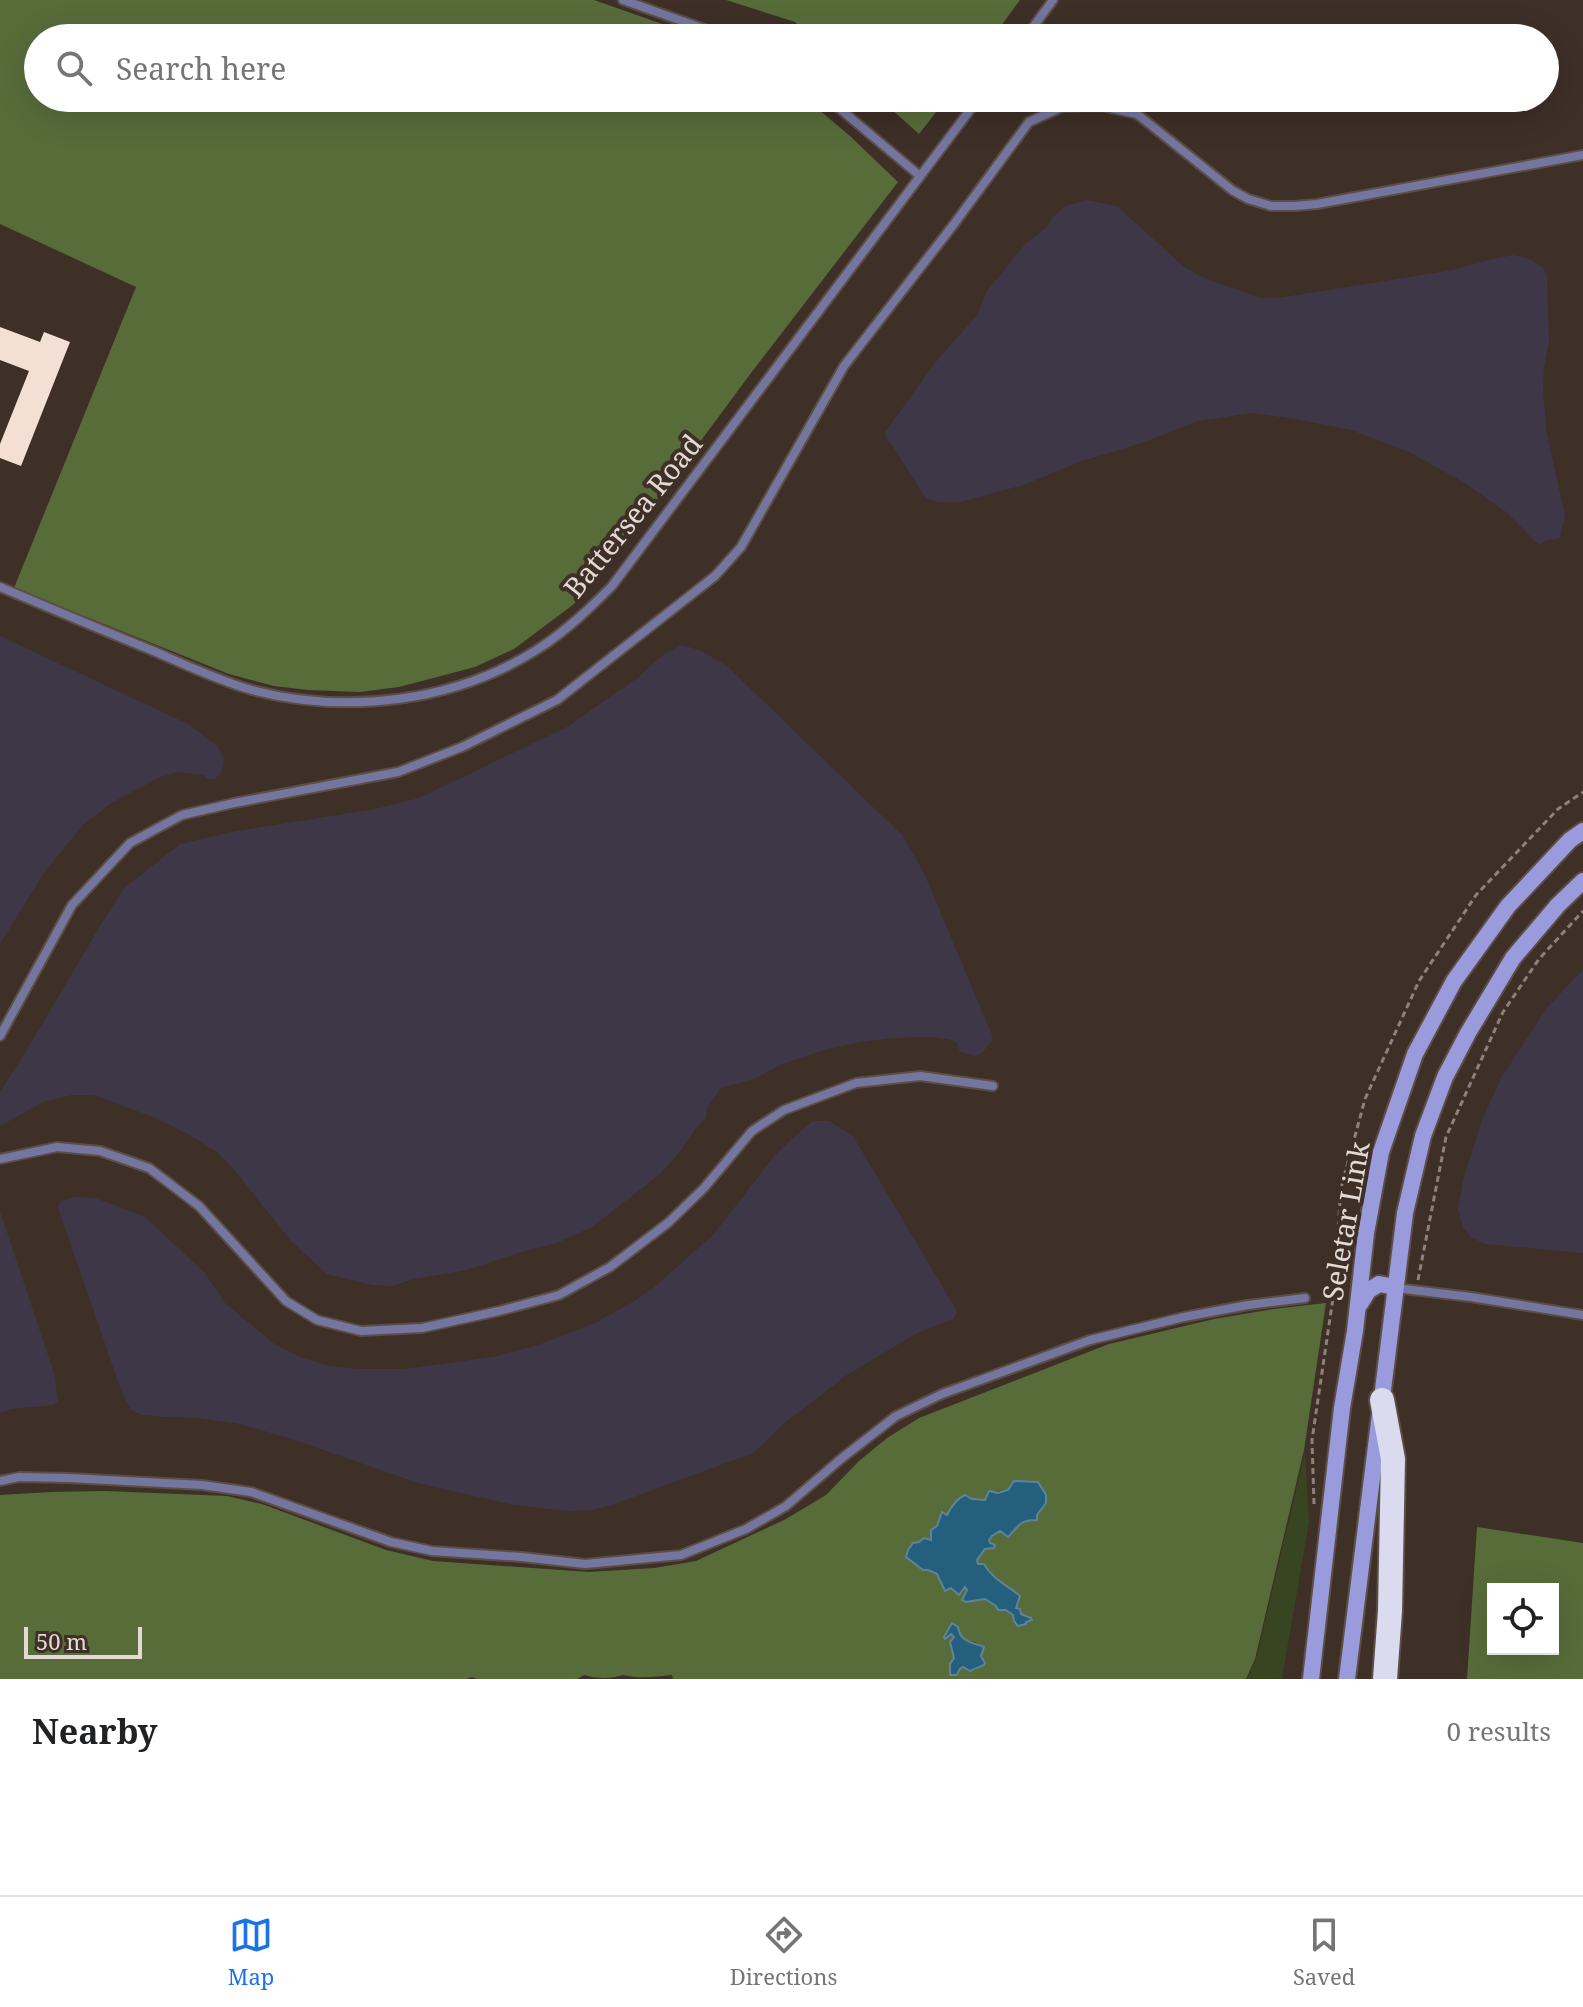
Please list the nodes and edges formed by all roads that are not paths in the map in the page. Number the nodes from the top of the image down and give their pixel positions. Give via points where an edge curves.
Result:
1 (623, 0) edge
2 (1053, 0) edge
3 (691, 24) edge
4 (1035, 24) edge
5 (844, 112) edge
6 (968, 112) edge
7 (1051, 112) edge
8 (1128, 112) edge
9 (1583, 155) edge
10 (920, 176) junction
11 (0, 587) edge
12 (1583, 831) edge
13 (1583, 881) edge
14 (0, 1036) edge
15 (993, 1086) dead end
16 (0, 1159) edge
17 (1395, 1287) junction
18 (1305, 1298) dead end
19 (1357, 1309) junction
20 (1583, 1315) edge
21 (1382, 1400) junction
22 (0, 1481) edge
23 (1312, 1674) edge
24 (1348, 1676) edge
25 (1385, 1679) edge

1 - 3 lane
2 - 4 lane
5 - 10 lane
6 - 10 lane, Battersea Road
7 - 14 lane via 1029,122 844,366 741,547 715,576 557,700 462,747 398,772 182,815 130,843 72,905
8 - 9 lane via 1232,190 1271,206 1317,204
10 - 11 lane, Battersea Road via 612,586 538,649 493,673 405,699 304,699 213,676
12 - 19 main road, Seletar Link via 1508,906 1454,981 1415,1054 1381,1152
13 - 17 main road, Seletar Link via 1513,958 1445,1077 1419,1152
15 - 16 lane via 920,1076 856,1083 784,1110 752,1131 677,1214 610,1267 559,1295 422,1328 361,1331 317,1320 286,1301 199,1206 149,1168 100,1151 57,1147
17 - 19 main road via 1379,1284
17 - 20 lane
17 - 21 main road, Seletar Link
18 - 22 lane via 1184,1317 1090,1340 942,1394 896,1416 786,1506 681,1555 585,1564 432,1551 391,1542 251,1492 69,1478
19 - 23 main road, Seletar Link
21 - 24 main road, Seletar Link
21 - 25 highway via 1393,1459

